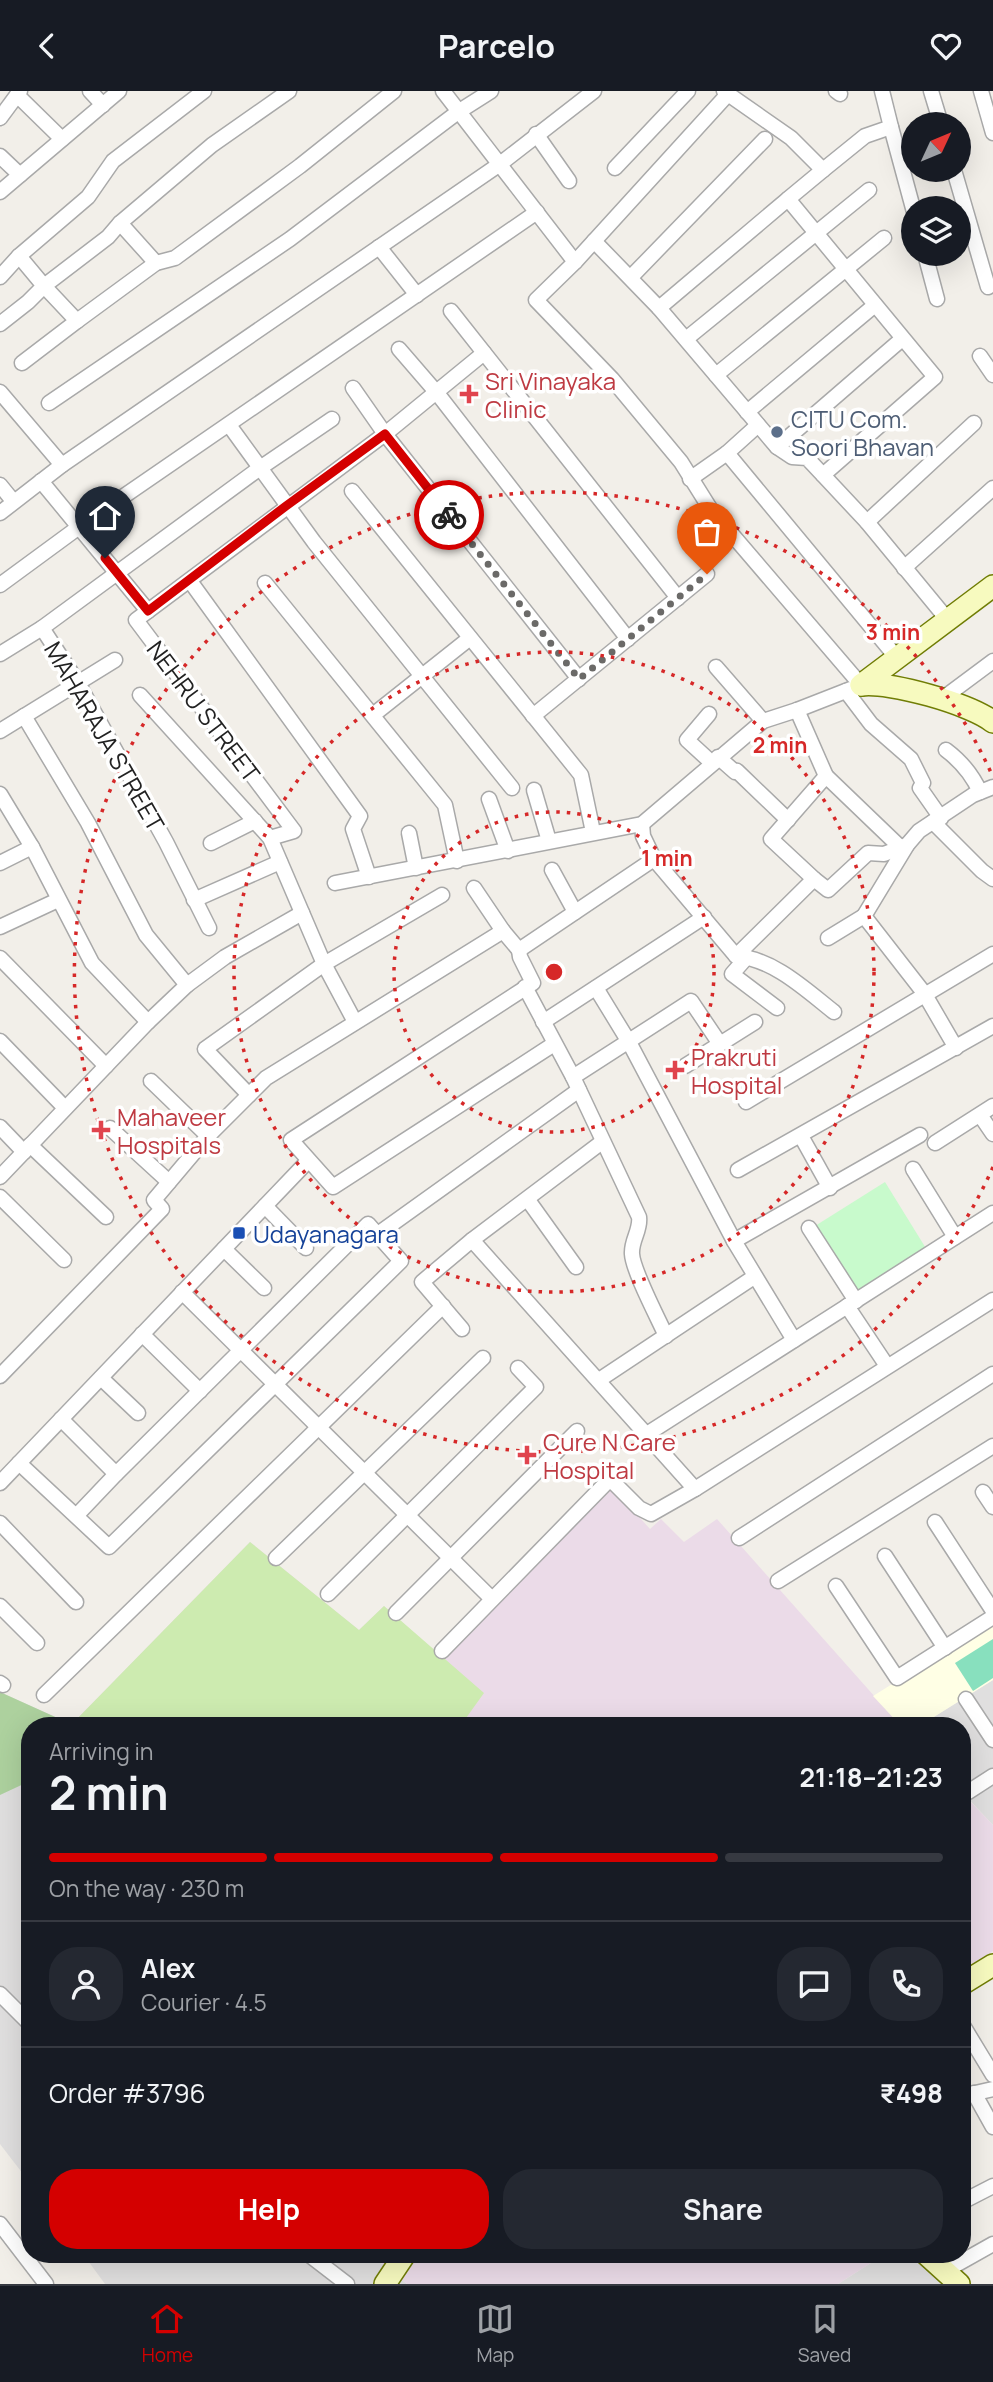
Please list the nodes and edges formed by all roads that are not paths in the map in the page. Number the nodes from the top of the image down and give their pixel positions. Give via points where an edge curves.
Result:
1 (90, 91) edge
2 (119, 91) edge
3 (204, 91) edge
4 (289, 91) edge
5 (394, 91) edge
6 (443, 91) edge
7 (491, 91) edge
8 (688, 91) edge
9 (882, 91) edge
10 (931, 91) edge
11 (726, 92) edge
12 (19, 93) edge
13 (589, 93) edge
14 (986, 97) edge
15 (103, 105) junction
16 (458, 112) junction
17 (937, 112) edge
18 (0, 118) edge
19 (891, 127) junction
20 (993, 133) edge
21 (536, 134) junction
22 (62, 139) junction
23 (765, 139) dead end
24 (0, 156) edge
25 (500, 164) junction
26 (615, 168) dead end
27 (823, 170) junction
28 (20, 175) junction
29 (569, 181) dead end
30 (957, 182) edge
31 (869, 190) dead end
32 (0, 192) edge
33 (910, 196) edge
34 (788, 199) junction
35 (537, 212) junction
36 (120, 223) junction
37 (816, 233) junction
38 (884, 238) dead end
39 (594, 241) junction
40 (379, 247) junction
41 (19, 256) junction
42 (575, 262) junction
43 (156, 263) junction
44 (928, 266) edge
45 (845, 269) junction
46 (0, 277) edge
47 (631, 277) junction
48 (44, 285) junction
49 (988, 288) dead end
50 (417, 295) junction
51 (937, 299) dead end
52 (875, 305) junction
53 (659, 308) junction
54 (451, 311) dead end
55 (77, 321) junction
56 (0, 324) edge
57 (686, 339) junction
58 (902, 339) junction
59 (399, 349) dead end
60 (484, 353) junction
61 (980, 356) dead end
62 (22, 363) dead end
63 (716, 375) junction
64 (993, 375) edge
65 (353, 389) dead end
66 (0, 392) edge
67 (437, 393) junction
68 (49, 403) dead end
69 (747, 412) junction
70 (332, 419) dead end
71 (974, 423) dead end
72 (229, 425) junction
73 (758, 425) junction
74 (385, 434) junction
75 (777, 447) junction
76 (727, 453) junction
77 (62, 465) junction
78 (260, 468) junction
79 (823, 475) junction
80 (690, 479) junction
81 (41, 481) junction
82 (0, 485) edge
83 (993, 488) edge
84 (352, 491) dead end
85 (13, 502) junction
86 (286, 506) junction
87 (0, 513) edge
88 (867, 522) junction
89 (79, 527) junction
90 (904, 568) junction
91 (118, 574) junction
92 (707, 574) dead end
93 (190, 581) junction
94 (265, 583) dead end
95 (0, 586) edge
96 (993, 586) edge
97 (678, 598) junction
98 (148, 611) junction
99 (947, 619) junction
100 (42, 628) junction
101 (470, 638) junction
102 (628, 639) junction
103 (0, 654) edge
104 (897, 658) junction
105 (115, 660) dead end
106 (993, 661) edge
107 (716, 667) dead end
108 (422, 676) junction
109 (579, 679) junction
110 (78, 683) junction
111 (854, 688) junction
112 (140, 695) dead end
113 (942, 699) junction
114 (797, 711) junction
115 (709, 714) dead end
116 (373, 715) junction
117 (24, 716) junction
118 (533, 716) junction
119 (763, 721) junction
120 (993, 722) edge
121 (0, 731) edge
122 (946, 750) dead end
123 (715, 760) junction
124 (826, 776) junction
125 (512, 788) dead end
126 (534, 790) dead end
127 (986, 790) edge
128 (1, 797) edge
129 (489, 799) dead end
130 (788, 820) junction
131 (937, 820) junction
132 (255, 821) junction
133 (642, 824) junction
134 (593, 832) junction
135 (409, 833) dead end
136 (270, 838) junction
137 (549, 841) junction
138 (211, 843) dead end
139 (904, 846) junction
140 (32, 847) junction
141 (508, 851) junction
142 (654, 859) junction
143 (457, 861) junction
144 (280, 862) junction
145 (0, 863) edge
146 (416, 869) junction
147 (552, 870) dead end
148 (369, 877) junction
149 (814, 879) junction
150 (993, 879) edge
151 (335, 883) dead end
152 (474, 888) dead end
153 (442, 895) dead end
154 (58, 900) junction
155 (194, 900) junction
156 (575, 912) junction
157 (302, 913) junction
158 (864, 916) junction
159 (704, 917) junction
160 (0, 927) edge
161 (209, 928) dead end
162 (503, 931) junction
163 (828, 938) dead end
164 (519, 950) junction
165 (993, 954) edge
166 (742, 956) junction
167 (0, 958) edge
168 (324, 964) junction
169 (187, 985) junction
170 (525, 987) junction
171 (596, 988) junction
172 (924, 993) junction
173 (777, 1008) dead end
174 (834, 1012) dead end
175 (148, 1022) junction
176 (355, 1022) junction
177 (543, 1022) junction
178 (755, 1022) dead end
179 (993, 1026) edge
180 (0, 1041) edge
181 (629, 1042) junction
182 (554, 1044) junction
183 (720, 1044) junction
184 (956, 1048) junction
185 (106, 1066) junction
186 (685, 1066) dead end
187 (151, 1081) dead end
188 (576, 1083) junction
189 (249, 1095) junction
190 (746, 1102) dead end
191 (993, 1106) edge
192 (65, 1108) junction
193 (979, 1115) junction
194 (0, 1127) edge
195 (110, 1128) dead end
196 (993, 1134) edge
197 (920, 1135) dead end
198 (208, 1136) junction
199 (801, 1136) junction
200 (602, 1142) junction
201 (935, 1143) dead end
202 (27, 1149) junction
203 (309, 1161) junction
204 (913, 1169) dead end
205 (738, 1170) dead end
206 (0, 1177) edge
207 (169, 1182) junction
208 (830, 1188) junction
209 (0, 1197) edge
210 (528, 1200) junction
211 (265, 1206) junction
212 (993, 1213) edge
213 (106, 1217) dead end
214 (809, 1228) dead end
215 (378, 1234) junction
216 (955, 1237) junction
217 (472, 1240) junction
218 (734, 1241) junction
219 (306, 1248) dead end
220 (224, 1249) junction
221 (64, 1260) dead end
222 (576, 1267) dead end
223 (754, 1277) junction
224 (264, 1289) dead end
225 (182, 1293) junction
226 (993, 1300) edge
227 (851, 1303) junction
228 (443, 1306) junction
229 (462, 1329) dead end
230 (142, 1334) junction
231 (666, 1336) junction
232 (794, 1340) junction
233 (242, 1351) junction
234 (483, 1358) dead end
235 (887, 1366) junction
236 (518, 1368) dead end
237 (1, 1373) edge
238 (993, 1374) edge
239 (101, 1378) junction
240 (599, 1380) junction
241 (274, 1383) junction
242 (200, 1391) junction
243 (138, 1413) dead end
244 (61, 1419) junction
245 (319, 1428) junction
246 (577, 1431) dead end
247 (647, 1434) junction
248 (993, 1446) edge
249 (19, 1462) junction
250 (364, 1472) junction
251 (116, 1474) junction
252 (0, 1483) edge
253 (695, 1489) junction
254 (983, 1492) dead end
255 (993, 1507) edge
256 (77, 1515) junction
257 (407, 1515) junction
258 (935, 1522) dead end
259 (0, 1523) edge
260 (739, 1538) dead end
261 (885, 1556) dead end
262 (275, 1558) dead end
263 (450, 1558) junction
264 (778, 1581) dead end
265 (836, 1586) dead end
266 (328, 1594) dead end
267 (492, 1599) junction
268 (76, 1602) dead end
269 (0, 1606) edge
270 (993, 1611) edge
271 (396, 1613) dead end
272 (993, 1617) edge
273 (37, 1643) dead end
274 (945, 1647) junction
275 (442, 1651) dead end
276 (44, 1695) dead end
277 (966, 1699) dead end
278 (993, 1741) edge
279 (993, 1776) edge
280 (971, 1790) edge
281 (993, 1965) edge
282 (971, 1978) edge
283 (0, 1994) edge
284 (21, 2015) edge
285 (971, 2039) edge
286 (993, 2075) edge
287 (993, 2089) edge
288 (971, 2094) edge
289 (971, 2099) edge
290 (993, 2127) edge
291 (993, 2186) edge
292 (971, 2197) edge
293 (0, 2224) edge
294 (993, 2244) edge
295 (21, 2251) edge
296 (971, 2262) edge
297 (30, 2263) edge
298 (320, 2263) edge
299 (399, 2263) edge
300 (936, 2263) edge
301 (969, 2263) edge
302 (952, 2277) edge
303 (46, 2284) edge
304 (347, 2284) edge
305 (385, 2284) edge

1 - 15 street
2 - 15 street
3 - 41 street via 113,161 88,197
4 - 36 street via 212,145
5 - 43 street via 175,258
6 - 16 street
7 - 16 street
8 - 26 street
9 - 19 street
10 - 17 street
11 - 27 street via 791,138
11 - 39 street
12 - 18 street
12 - 22 street
13 - 21 street
14 - 20 street
15 - 22 street
16 - 25 street
16 - 68 street via 290,239
19 - 27 street via 865,136
19 - 33 street
21 - 25 street
21 - 29 street
22 - 28 street
23 - 47 street
24 - 28 street
25 - 35 street
25 - 40 street
27 - 34 street
28 - 32 street
30 - 49 street
31 - 37 street
34 - 37 street
34 - 53 street
35 - 42 street
35 - 50 street
36 - 43 street
36 - 48 street
37 - 45 street
37 - 57 street
38 - 45 street
39 - 42 street
39 - 47 street
40 - 50 street
40 - 77 street
41 - 46 street
41 - 48 street
42 - 80 street via 536,300 612,379
43 - 55 street
44 - 51 street
45 - 52 street
45 - 63 street
47 - 53 street
48 - 55 street
48 - 56 street
50 - 72 street
52 - 58 street
52 - 69 street
53 - 57 street
54 - 60 street
55 - 62 street
57 - 63 street
58 - 75 street
58 - 79 street via 935,377
59 - 67 street
60 - 67 street, NEHRU STREET
60 - 97 street
61 - 64 street
63 - 69 street
65 - 74 street
66 - 77 street
67 - 74 street, NEHRU STREET
67 - 102 street
69 - 73 street
70 - 78 street, MAHARAJA STREET
71 - 88 street
72 - 78 street
72 - 89 street
73 - 75 street
73 - 76 street
74 - 86 street, NEHRU STREET
74 - 109 street
75 - 79 street via 792,457 807,458
76 - 80 street
76 - 104 street
77 - 81 street
78 - 86 street
78 - 91 street, MAHARAJA STREET
79 - 88 street
80 - 111 street
81 - 85 street
81 - 89 street
82 - 85 street
83 - 90 street
84 - 101 street
85 - 87 street
86 - 93 street, NEHRU STREET
86 - 108 street
88 - 90 street
89 - 91 street
89 - 95 street
90 - 99 street
91 - 98 street
91 - 100 street, MAHARAJA STREET
92 - 97 street
93 - 98 street, NEHRU STREET
93 - 148 street via 359,816 353,828
94 - 116 street
96 - 99 street
97 - 102 street
98 - 136 street, NEHRU STREET via 136,620 294,831
99 - 104 street
100 - 103 street
100 - 110 street, MAHARAJA STREET
101 - 108 street
101 - 118 street
102 - 109 street
104 - 111 street
105 - 110 street
106 - 113 street
107 - 119 street
108 - 116 street
108 - 125 street
109 - 118 street
110 - 117 street
110 - 155 street, MAHARAJA STREET
111 - 113 street via 874,683
111 - 114 street
111 - 131 street via 871,725 911,758
112 - 132 street
113 - 120 street via 984,714
114 - 119 street
114 - 124 street
115 - 123 street via 687,740
116 - 143 street via 445,805
117 - 121 street
117 - 169 street via 88,823 146,935
118 - 134 street via 581,775
119 - 123 street
122 - 127 street
123 - 130 street via 737,771
123 - 133 street
124 - 130 street
124 - 139 street
126 - 137 street
127 - 131 street
128 - 140 street
129 - 141 street
130 - 149 street via 771,839
131 - 139 street
131 - 150 street
132 - 136 street
132 - 138 street
133 - 134 street
133 - 142 street
134 - 137 street
135 - 146 street
136 - 144 street
137 - 141 street
139 - 149 street via 884,854 868,853 828,890
139 - 158 street
140 - 145 street
140 - 154 street
141 - 143 street
142 - 156 street
142 - 159 street
143 - 146 street
144 - 155 street
144 - 157 street
146 - 148 street
147 - 156 street
148 - 151 street
149 - 166 street
152 - 162 street
153 - 168 street
154 - 160 street
154 - 175 street via 92,963
155 - 161 street, MAHARAJA STREET
156 - 164 street
157 - 168 street
157 - 169 street
158 - 163 street
158 - 172 street
159 - 166 street
159 - 171 street
162 - 164 street
162 - 176 street
164 - 170 street via 533,983
165 - 172 street
166 - 173 street via 732,974
166 - 174 street via 771,966
167 - 185 street
168 - 176 street
168 - 189 street via 205,1049
169 - 175 street
170 - 177 street
170 - 203 street via 291,1140
171 - 177 street
171 - 181 street
172 - 184 street
172 - 190 street
175 - 185 street
176 - 189 street via 267,1078
177 - 182 street
178 - 183 street
179 - 184 street
180 - 192 street
181 - 183 street via 691,1001
181 - 188 street
181 - 218 street
182 - 188 street
182 - 203 street via 333,1187
183 - 186 street
184 - 199 street
185 - 192 street
187 - 198 street
188 - 200 street
188 - 215 street
189 - 198 street
191 - 193 street
192 - 202 street
193 - 196 street
193 - 201 street
194 - 202 street
195 - 207 street
197 - 208 street
198 - 207 street
199 - 205 street
199 - 208 street
200 - 210 street
200 - 231 street via 639,1217 633,1261
202 - 206 street
202 - 213 street
203 - 211 street
204 - 216 street
207 - 237 street via 154,1200 162,1209
208 - 218 street
209 - 221 street
210 - 217 street
210 - 222 street
211 - 219 street
211 - 220 street
212 - 216 street
214 - 227 street
215 - 233 street via 368,1224
215 - 241 street via 401,1261
216 - 227 street
217 - 228 street via 422,1282
217 - 240 street
218 - 223 street
220 - 224 street
220 - 225 street
223 - 231 street
223 - 232 street
225 - 230 street
225 - 233 street
226 - 235 street
227 - 232 street
227 - 235 street
228 - 229 street
228 - 245 street
230 - 239 street
230 - 242 street
231 - 240 street
232 - 247 street
233 - 241 street
233 - 242 street
234 - 250 street
235 - 253 street
236 - 257 street via 536,1387
238 - 260 street
239 - 243 street
239 - 244 street
240 - 247 street
241 - 245 street
241 - 256 street via 109,1546
242 - 251 street
244 - 249 street
244 - 251 street
245 - 250 street
245 - 276 street
246 - 263 street
247 - 253 street
248 - 264 street
249 - 252 street
249 - 256 street
250 - 257 street
250 - 262 street
251 - 256 street
253 - 267 street via 651,1514 610,1479
254 - 255 street
257 - 263 street
257 - 266 street
258 - 270 street
259 - 268 street
261 - 274 street
263 - 267 street
263 - 271 street
265 - 274 street via 897,1678
267 - 275 street
269 - 273 street
272 - 274 street
277 - 278 street
279 - 280 street
281 - 282 street
283 - 284 street
285 - 286 street
287 - 288 street
289 - 290 street
291 - 292 street
293 - 295 street
294 - 296 street
297 - 303 street
298 - 304 street
299 - 305 street
300 - 302 street
301 - 302 street

